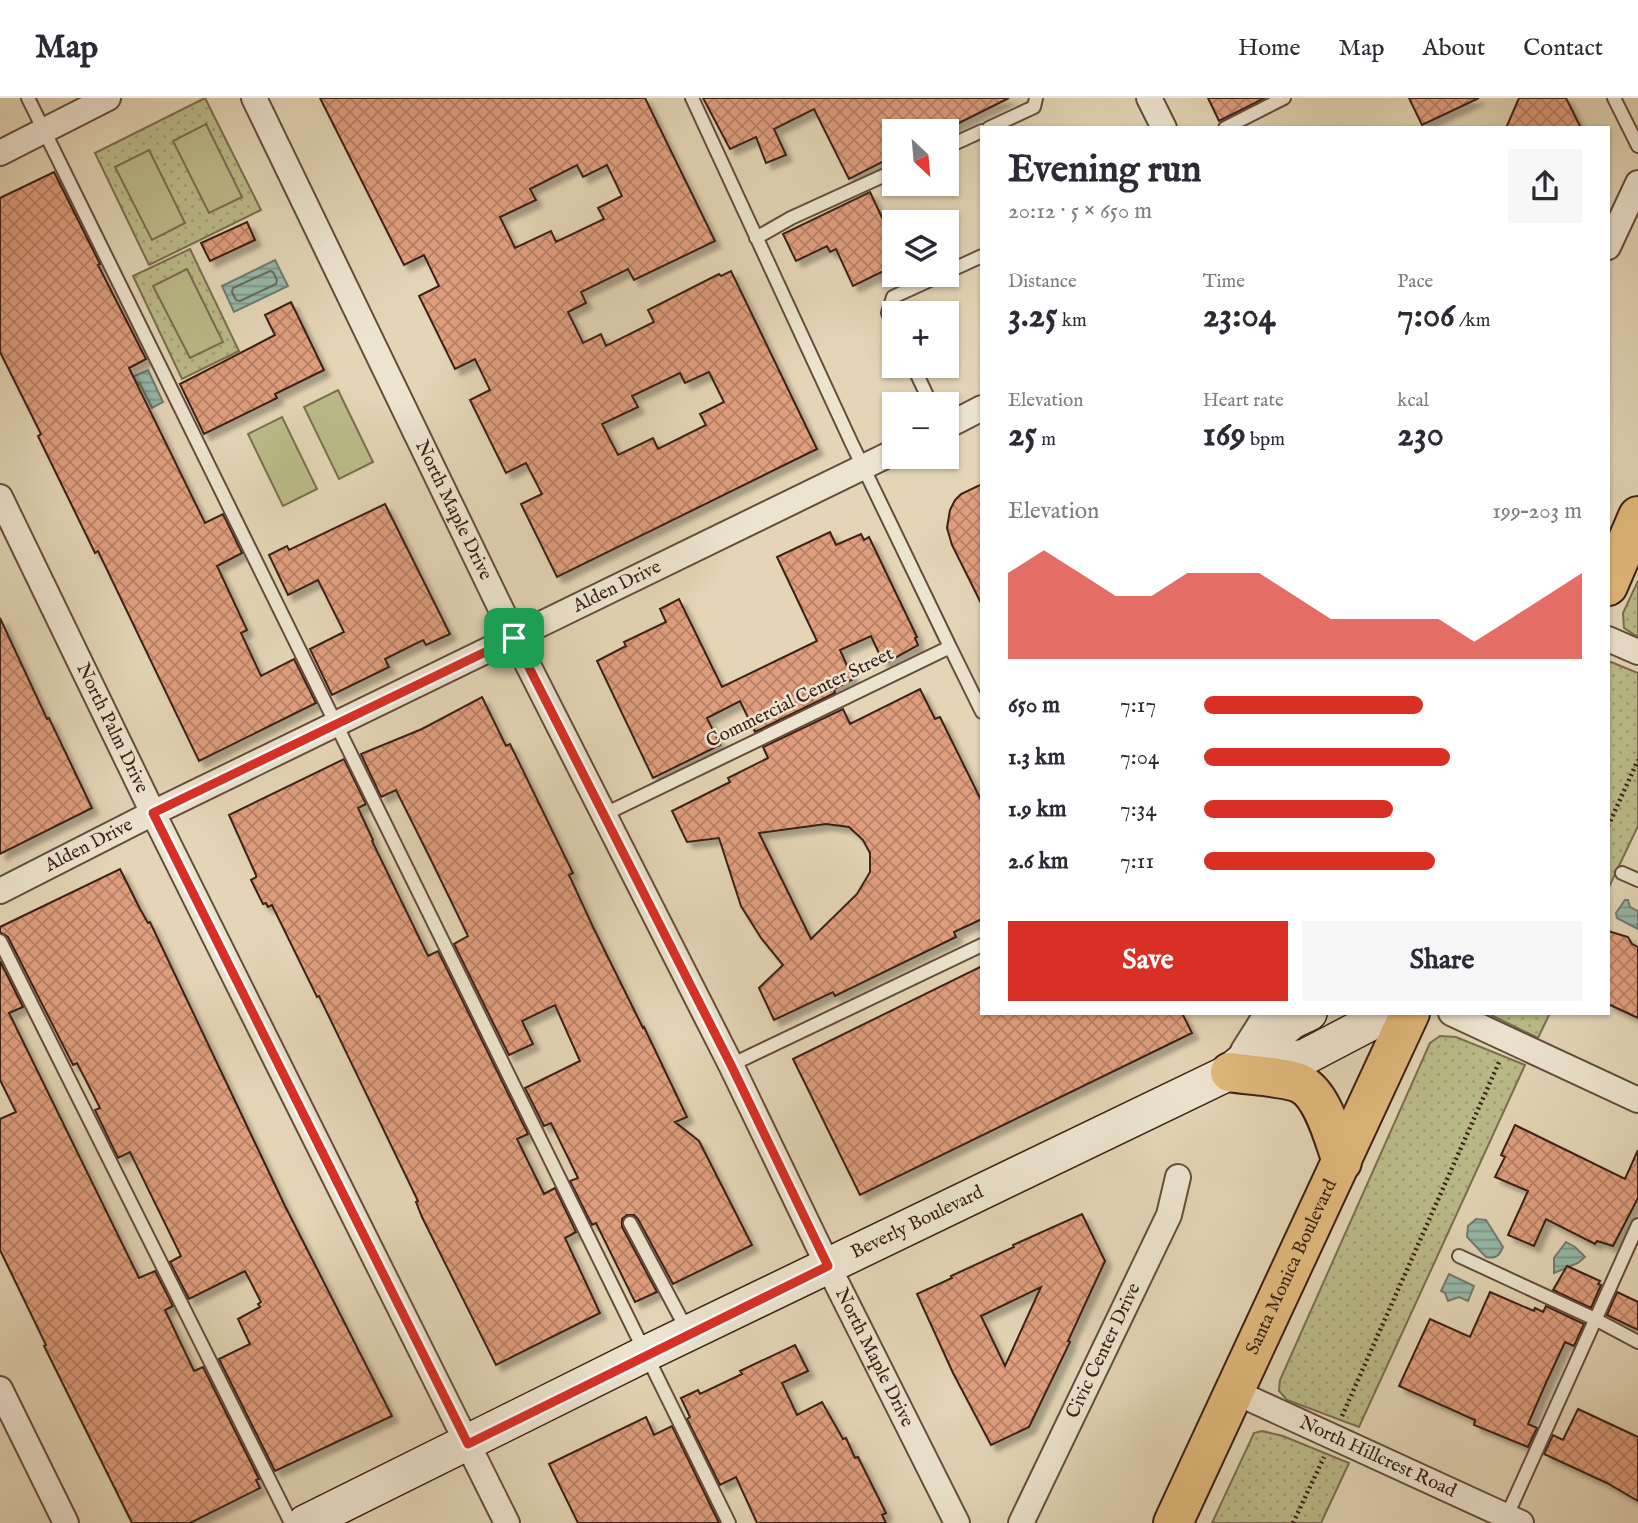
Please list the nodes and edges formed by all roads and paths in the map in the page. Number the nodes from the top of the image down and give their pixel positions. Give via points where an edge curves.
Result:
1 (28, 98) edge
2 (108, 98) edge
3 (254, 98) edge
4 (692, 98) edge
5 (1036, 98) edge
6 (1149, 98) edge
7 (1284, 98) edge
8 (1614, 98) edge
9 (993, 126) edge
10 (1163, 126) edge
11 (1229, 126) edge
12 (45, 130) junction
13 (980, 132) edge
14 (959, 142) edge
15 (1638, 146) edge
16 (0, 153) edge
17 (882, 177) edge
18 (1638, 183) edge
19 (756, 237) junction
20 (1610, 243) edge
21 (980, 257) edge
22 (959, 267) edge
23 (915, 287) edge
24 (892, 301) edge
25 (980, 409) edge
26 (959, 420) edge
27 (882, 458) edge
28 (863, 468) junction
29 (0, 497) edge
30 (1638, 516) edge
31 (1610, 581) edge
32 (514, 638) junction
33 (1610, 640) edge
34 (950, 647) junction
35 (1638, 652) edge
36 (980, 708) edge
37 (337, 725) junction
38 (1638, 760) edge
39 (153, 813) junction
40 (603, 815) junction
41 (1610, 822) edge
42 (1622, 873) dead end
43 (1638, 880) edge
44 (0, 891) edge
45 (0, 941) edge
46 (980, 946) edge
47 (1248, 1015) edge
48 (1266, 1015) edge
49 (1305, 1015) edge
50 (1385, 1015) edge
51 (1409, 1015) edge
52 (1455, 1015) edge
53 (1502, 1056) dead end
54 (731, 1065) junction
55 (1230, 1072) junction
56 (1638, 1100) edge
57 (1342, 1162) junction
58 (1178, 1177) dead end
59 (630, 1223) dead end
60 (1638, 1226) edge
61 (1459, 1256) dead end
62 (828, 1266) junction
63 (1595, 1319) junction
64 (689, 1333) junction
65 (1638, 1342) edge
66 (645, 1354) junction
67 (0, 1390) edge
68 (1233, 1391) junction
69 (1341, 1420) dead end
70 (468, 1444) junction
71 (1325, 1453) dead end
72 (1510, 1520) edge
73 (66, 1523) edge
74 (291, 1523) edge
75 (305, 1523) edge
76 (507, 1523) edge
77 (729, 1523) edge
78 (957, 1523) edge
79 (1021, 1523) edge
80 (1173, 1523) edge
81 (1293, 1523) edge

1 - 12 lane
2 - 12 street
3 - 32 street, North Maple Drive
4 - 19 lane
5 - 9 lane via 1034,107
6 - 10 street
7 - 11 lane
8 - 15 lane
12 - 16 street
12 - 37 lane
13 - 14 lane
17 - 19 lane
18 - 20 street
19 - 28 lane
21 - 22 lane
23 - 24 lane
25 - 26 street
27 - 28 street, Alden Drive
28 - 32 street, Alden Drive
28 - 34 lane
29 - 39 street, North Palm Drive
30 - 31 main road
32 - 37 street, Alden Drive
32 - 40 street, North Maple Drive
33 - 35 street
34 - 36 lane
34 - 40 lane, Commercial Center Street
37 - 39 street, Alden Drive
37 - 66 lane
38 - 41 path
39 - 44 street, Alden Drive
39 - 70 street, North Palm Drive
40 - 54 street, North Maple Drive
42 - 43 lane
45 - 74 lane
46 - 54 lane
47 - 55 street
48 - 55 street
49 - 55 main road, Beverly Boulevard
50 - 55 main road, Beverly Boulevard via 1305,1057
51 - 57 main road, Santa Monica Boulevard
52 - 56 street
53 - 69 path
54 - 62 street, North Maple Drive
55 - 57 main road via 1301,1083 1323,1110
55 - 62 main road, Beverly Boulevard
57 - 68 main road, Santa Monica Boulevard
58 - 79 street, Civic Center Drive via 1169,1215
59 - 64 lane
60 - 63 lane
61 - 63 lane
62 - 64 main road, Beverly Boulevard
62 - 78 street, North Maple Drive
63 - 65 lane
63 - 72 lane
64 - 66 main road, Beverly Boulevard
66 - 70 main road, Beverly Boulevard
66 - 77 lane
67 - 73 street
68 - 72 street, North Hillcrest Road
68 - 80 main road, Santa Monica Boulevard
70 - 75 main road, Beverly Boulevard
70 - 76 street, North Palm Drive
71 - 81 path

